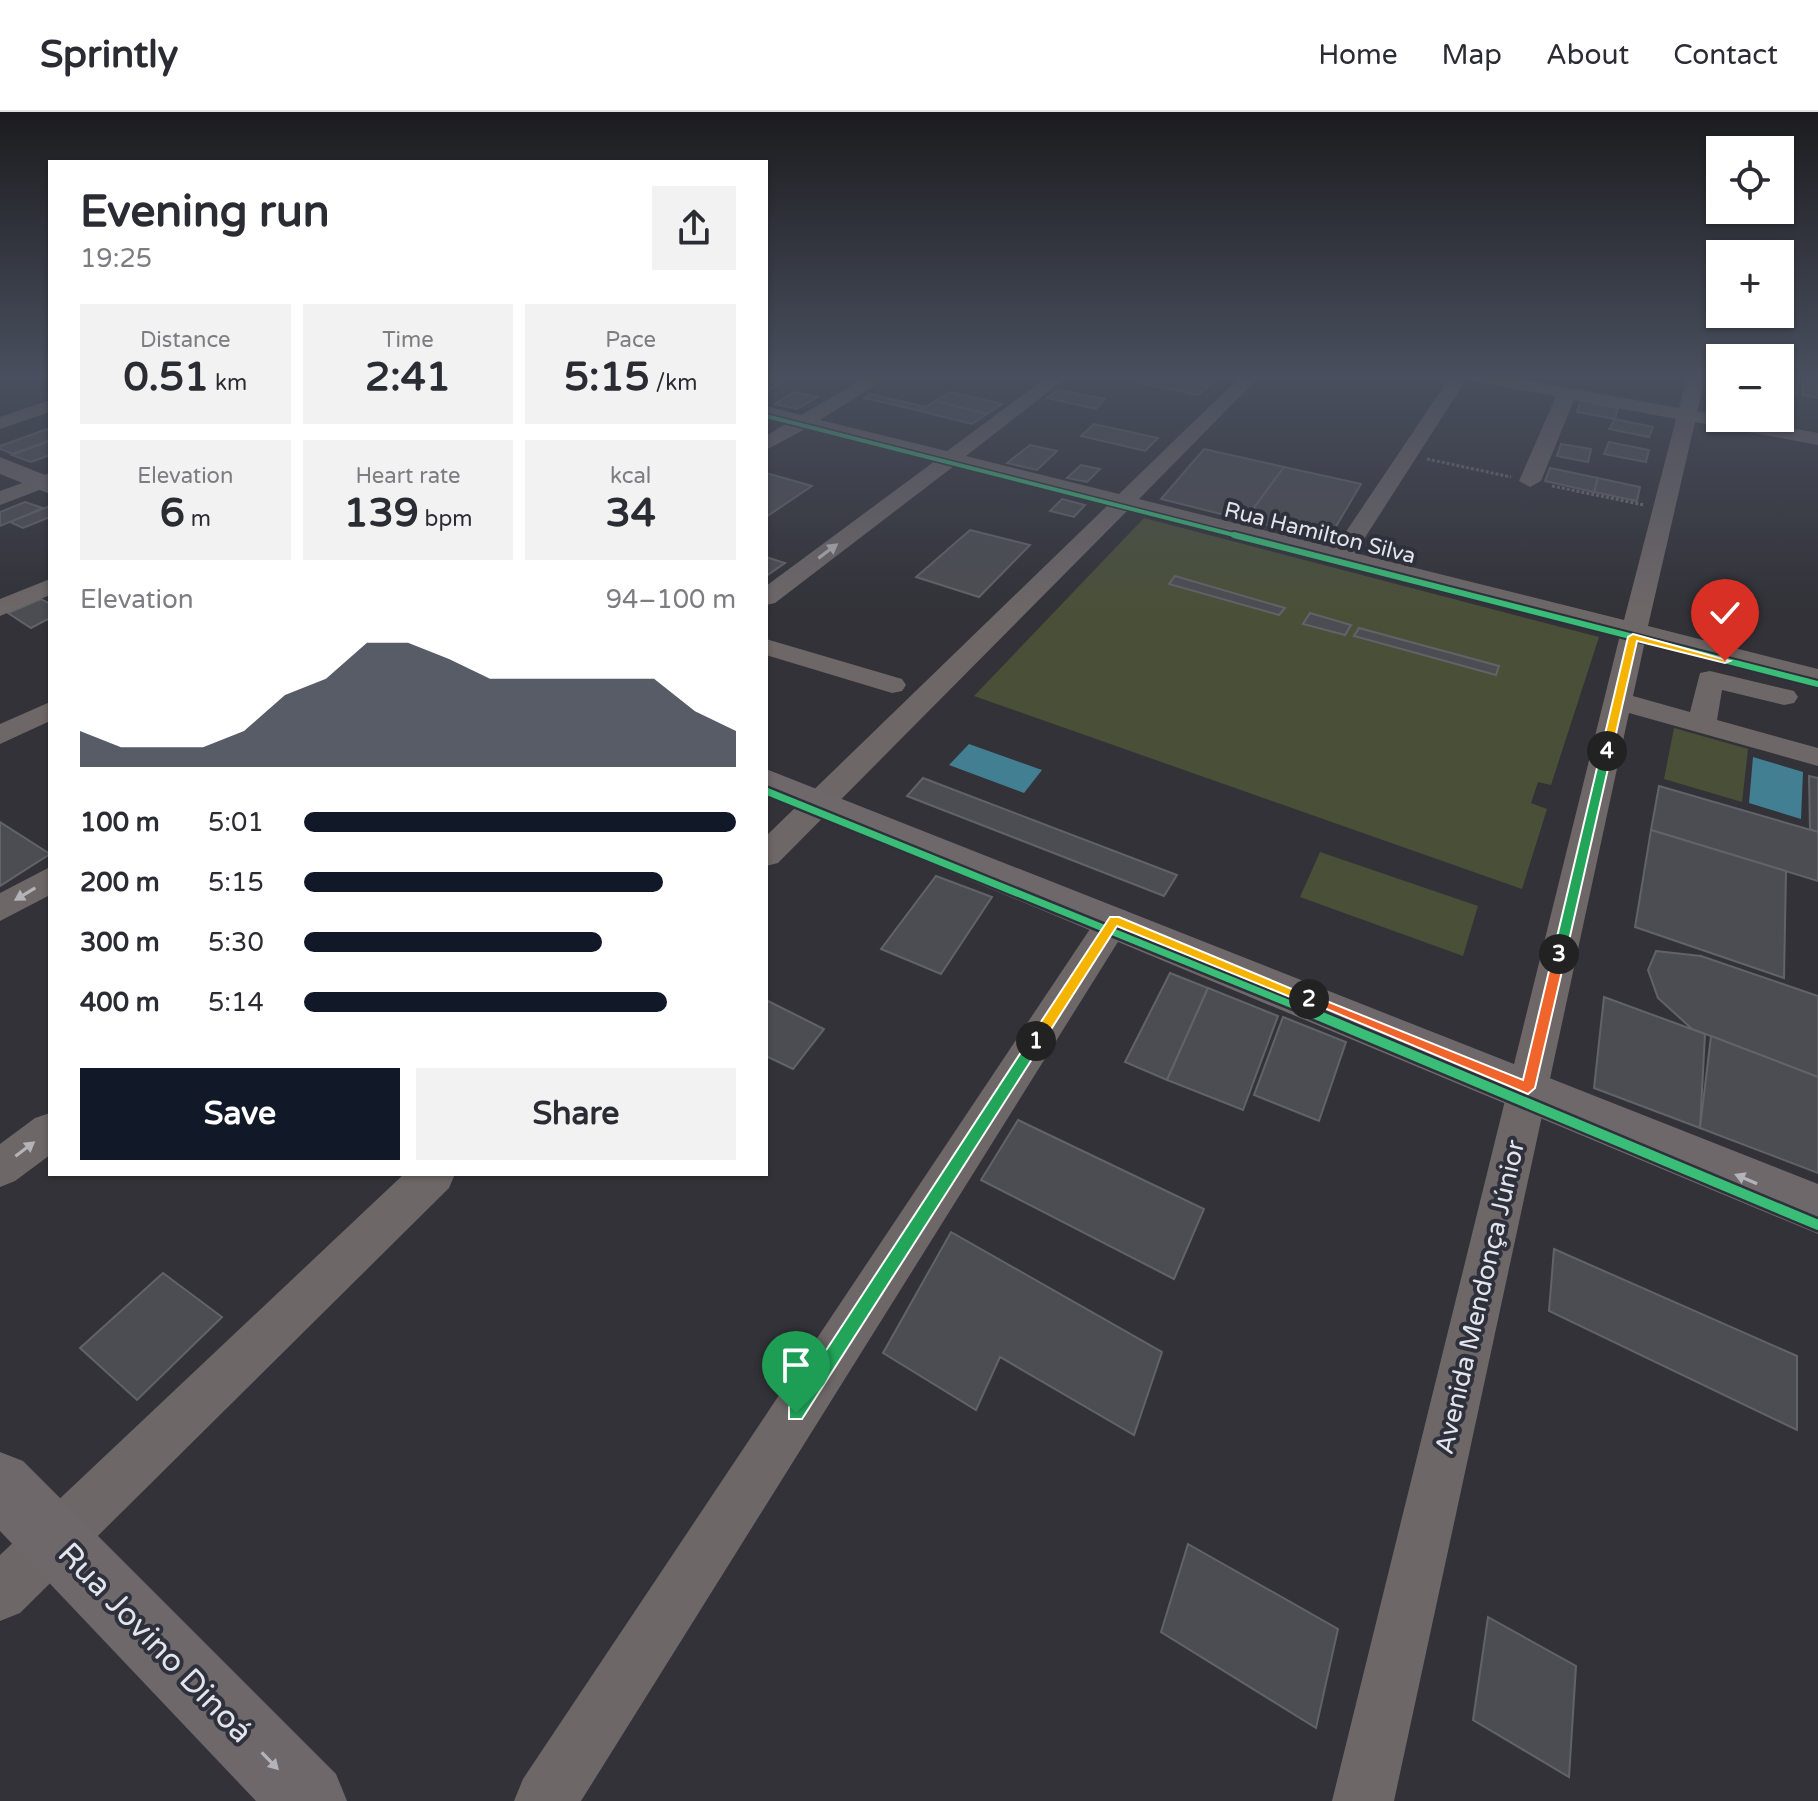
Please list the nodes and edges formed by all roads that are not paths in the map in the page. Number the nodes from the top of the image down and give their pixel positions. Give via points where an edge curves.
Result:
1 (926, 453) edge
2 (958, 453) edge
3 (1174, 453) edge
4 (1410, 453) edge
5 (1542, 453) edge
6 (1679, 453) edge
7 (950, 459) junction
8 (0, 465) edge
9 (1530, 481) dead end
10 (47, 483) edge
11 (0, 498) edge
12 (1124, 502) junction
13 (1341, 556) junction
14 (48, 570) edge
15 (48, 587) edge
16 (0, 590) edge
17 (768, 596) edge
18 (0, 608) edge
19 (1634, 631) junction
20 (768, 648) edge
21 (1818, 677) edge
22 (892, 685) dead end
23 (1618, 701) junction
24 (1788, 710) dead end
25 (48, 711) edge
26 (1703, 712) junction
27 (0, 735) edge
28 (1818, 757) edge
29 (768, 782) edge
30 (820, 803) junction
31 (768, 853) edge
32 (48, 880) edge
33 (0, 909) edge
34 (1114, 920) junction
35 (1528, 1088) junction
36 (48, 1132) edge
37 (0, 1168) edge
38 (432, 1176) edge
39 (1818, 1209) edge
40 (0, 1484) edge
41 (54, 1540) junction
42 (0, 1593) edge
43 (309, 1801) edge
44 (545, 1801) edge
45 (1363, 1801) edge

1 - 7 street, Rua Hamilton Silva
2 - 7 street
3 - 12 street
4 - 13 street
5 - 9 street
6 - 19 street, Avenida Mendonça Júnior
7 - 12 street, Rua Hamilton Silva
17 -> 7 street
8 - 10 main road
10 - 11 street
12 - 13 street, Rua Hamilton Silva
12 - 30 street
13 - 19 street, Rua Hamilton Silva
14 - 16 street
15 - 18 street
19 - 21 street, Rua Hamilton Silva
19 - 23 street, Avenida Mendonça Júnior
20 - 22 street
23 - 26 street
23 - 35 street, Avenida Mendonça Júnior
24 - 26 street
25 - 27 street
26 - 28 street
29 - 30 main road
30 - 31 street
30 - 34 main road
32 -> 33 street
34 - 35 main road
34 - 44 street
39 -> 35 main road
35 - 45 street, Avenida Mendonça Júnior
37 -> 36 street
38 - 41 street
40 - 41 main road, Rua Jovino Dinoá
41 - 42 street
41 -> 43 main road, Rua Jovino Dinoá

